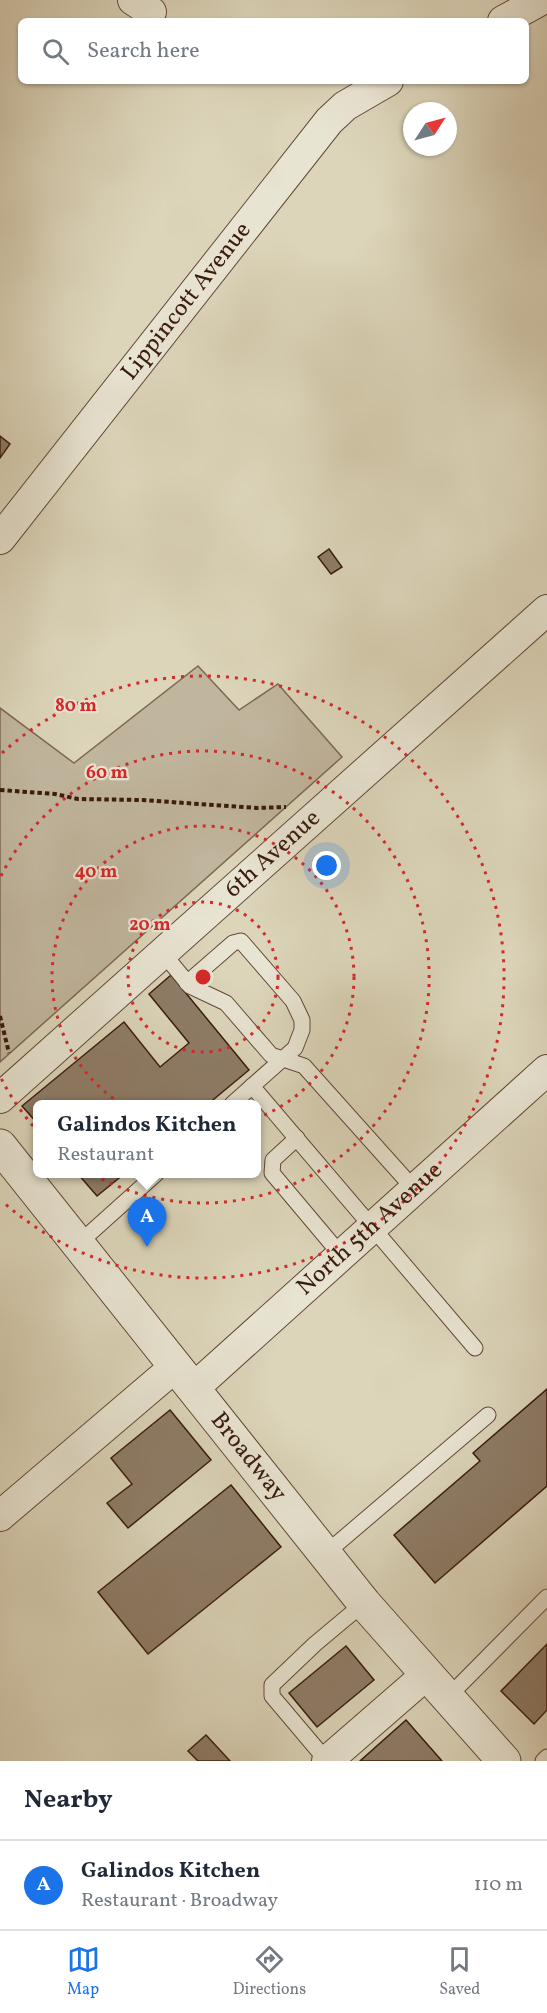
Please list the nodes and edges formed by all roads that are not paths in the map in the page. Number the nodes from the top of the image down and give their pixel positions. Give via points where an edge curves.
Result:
1 (541, 0) edge
2 (508, 18) edge
3 (383, 84) edge
4 (0, 539) edge
5 (547, 610) edge
6 (162, 952) junction
7 (187, 983) junction
8 (281, 1060) junction
9 (547, 1070) edge
10 (252, 1086) junction
11 (0, 1098) edge
12 (236, 1100) edge
13 (297, 1138) junction
14 (0, 1146) edge
15 (151, 1178) edge
16 (415, 1190) junction
17 (371, 1228) junction
18 (78, 1244) junction
19 (341, 1256) junction
20 (475, 1348) dead end
21 (185, 1377) junction
22 (488, 1415) dead end
23 (0, 1516) edge
24 (325, 1554) junction
25 (547, 1597) edge
26 (364, 1603) junction
27 (437, 1686) junction
28 (492, 1754) edge
29 (547, 1756) edge
30 (327, 1761) edge
31 (543, 1761) edge

1 - 2 street
3 - 4 street, Lippincott Avenue via 345,106 329,121
5 - 6 street, 6th Avenue
6 - 7 lane
6 - 11 street, 6th Avenue
7 - 8 lane via 226,1003 267,1052
7 - 8 lane via 233,943 245,943 293,1001 302,1020 295,1048
8 - 10 lane
8 - 16 lane via 304,1066
9 - 16 street, North 5th Avenue
10 - 12 lane
10 - 13 lane
13 - 17 lane
13 - 19 lane via 273,1160 272,1173
14 - 18 street, Broadway
15 - 18 lane
16 - 17 street, North 5th Avenue
17 - 19 street, North 5th Avenue
17 - 20 lane
18 - 21 street, Broadway
19 - 21 street, North 5th Avenue
21 - 23 street, North 5th Avenue
21 - 24 street, Broadway
22 - 24 lane
24 - 26 street, Broadway
25 - 27 lane
26 - 27 street, Broadway
26 - 30 lane via 272,1685 272,1696
27 - 28 street, Broadway
27 - 30 street
29 - 31 lane

